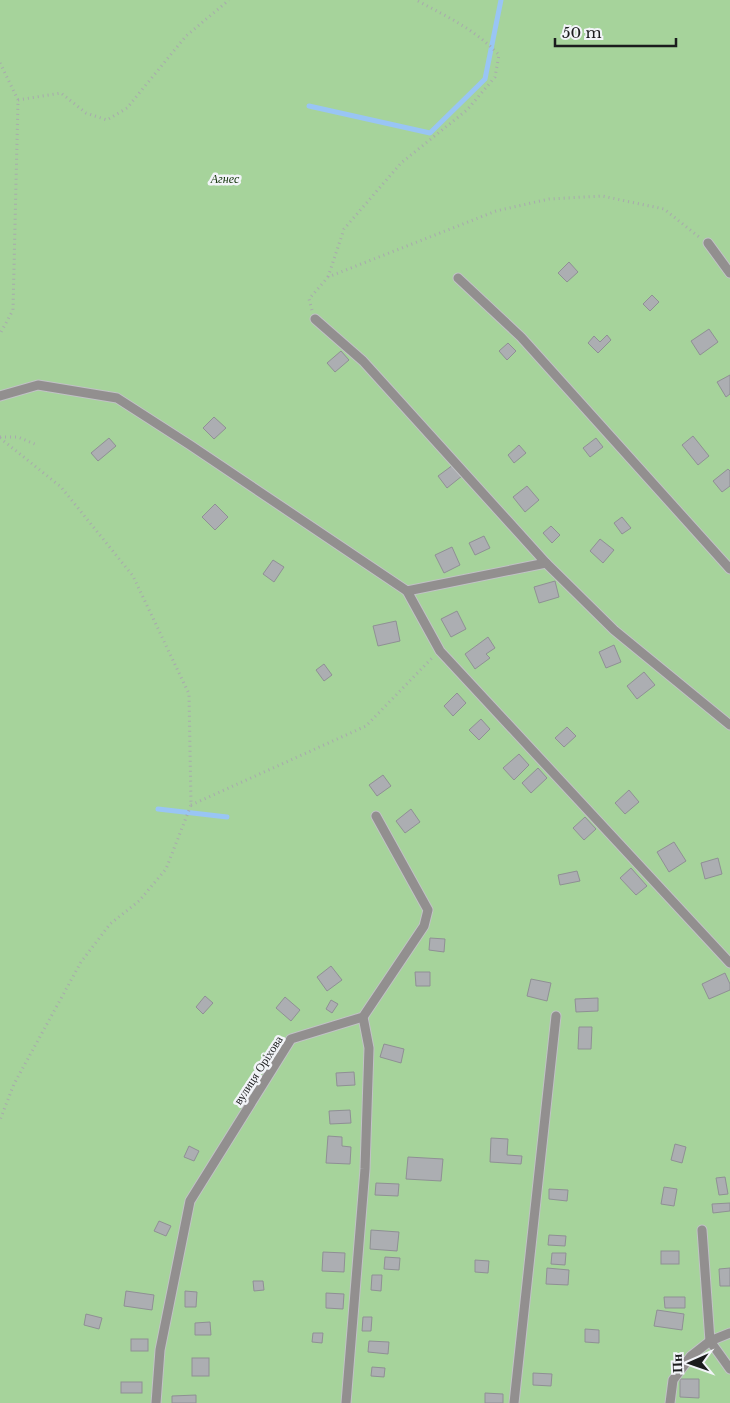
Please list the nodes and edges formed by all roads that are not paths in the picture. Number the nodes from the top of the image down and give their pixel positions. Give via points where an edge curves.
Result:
1 (708, 244) road end
2 (730, 273) edge
3 (458, 278) dead end
4 (315, 319) road end
5 (0, 396) edge
6 (546, 563) junction
7 (730, 569) edge
8 (406, 591) junction
9 (730, 725) edge
10 (376, 816) dead end
11 (730, 963) edge
12 (556, 1016) dead end
13 (363, 1017) junction
14 (702, 1230) dead end
15 (730, 1333) edge
16 (710, 1341) junction
17 (730, 1369) edge
18 (156, 1403) edge
19 (346, 1403) edge
20 (514, 1403) edge
21 (670, 1403) edge

1 - 2 lane
3 - 7 lane via 521,336
4 - 6 lane via 363,361
5 - 8 lane via 38,385 117,398
6 - 8 lane
6 - 9 lane via 614,630
8 - 11 lane via 440,650
10 - 13 lane via 428,910 424,926
12 - 20 lane
13 - 18 lane, вулиця Оріхова via 291,1040 190,1201 160,1350
13 - 19 lane via 370,1048 365,1170
14 - 16 lane
15 - 16 lane
16 - 17 lane
16 - 21 lane via 691,1356 673,1380

